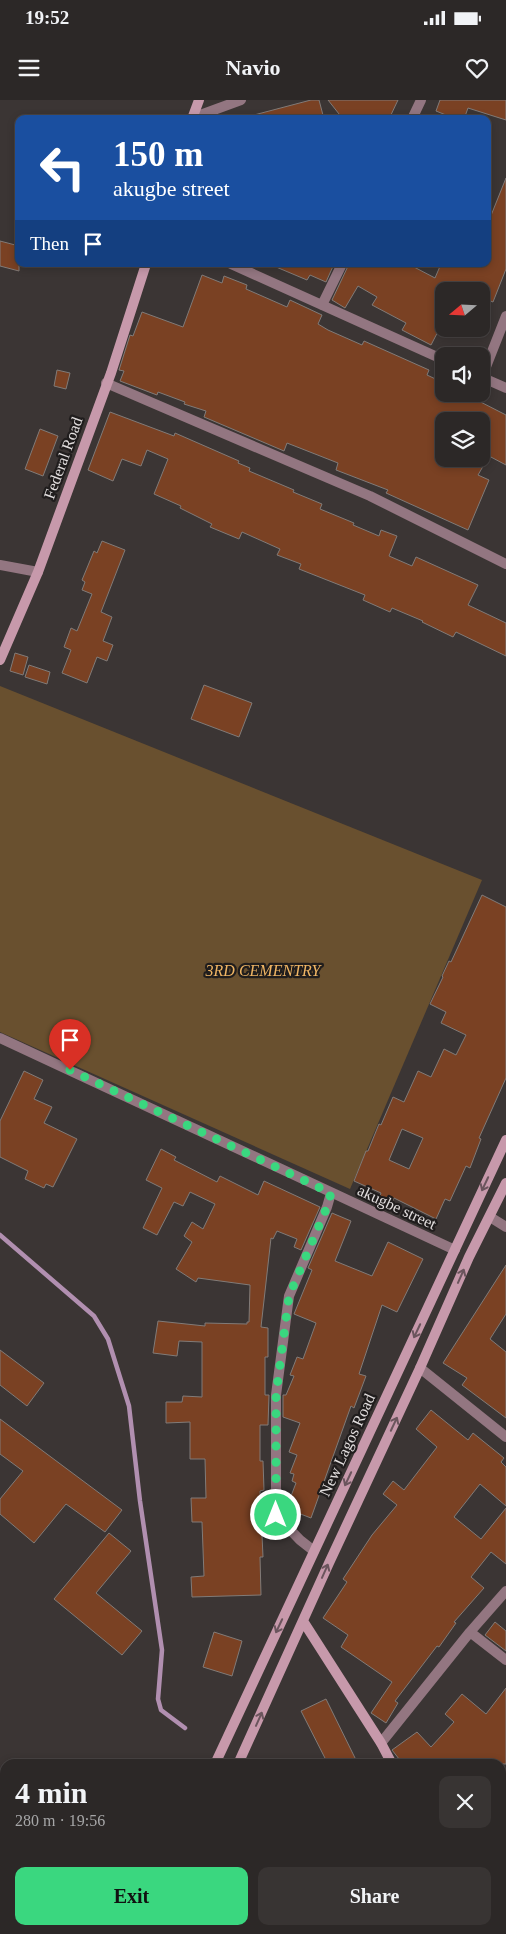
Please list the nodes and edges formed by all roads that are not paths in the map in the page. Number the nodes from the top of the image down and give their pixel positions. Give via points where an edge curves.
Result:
1 (199, 100) edge
2 (241, 100) edge
3 (422, 100) edge
4 (193, 115) edge
5 (200, 115) edge
6 (414, 115) edge
7 (145, 267) edge
8 (238, 267) edge
9 (341, 267) edge
10 (322, 305) junction
11 (506, 316) edge
12 (435, 356) edge
13 (490, 357) edge
14 (490, 381) edge
15 (106, 383) junction
16 (506, 388) edge
17 (506, 564) edge
18 (0, 565) edge
19 (38, 572) junction
20 (0, 660) edge
21 (0, 1038) edge
22 (506, 1140) edge
23 (506, 1183) edge
24 (331, 1193) junction
25 (490, 1217) junction
26 (506, 1227) edge
27 (454, 1250) junction
28 (420, 1368) junction
29 (506, 1437) edge
30 (314, 1551) junction
31 (506, 1591) edge
32 (303, 1621) junction
33 (470, 1632) junction
34 (506, 1660) edge
35 (381, 1743) junction
36 (218, 1759) edge
37 (240, 1759) edge
38 (389, 1759) edge

1 - 4 main road
2 - 5 street
3 - 6 street
7 - 15 main road, Federal Road
8 - 10 street
9 - 10 street
10 - 12 street
11 - 13 street
14 - 16 street
15 - 17 street via 370,496
15 - 19 main road, Federal Road
18 - 19 street
19 - 20 main road, Federal Road
21 - 24 street, akugbe street
22 -> 27 main road, New Lagos Road
23 - 25 main road, New Lagos Road
24 - 27 street, akugbe street
24 - 30 street via 289,1296 276,1395 276,1515
25 - 26 street
28 -> 25 main road, New Lagos Road
27 -> 30 main road, New Lagos Road
28 - 29 street
32 -> 28 main road, New Lagos Road
30 -> 36 main road, New Lagos Road
31 - 33 street
32 - 35 main road
37 -> 32 main road, New Lagos Road
33 - 34 street
33 - 35 street
35 - 38 main road

